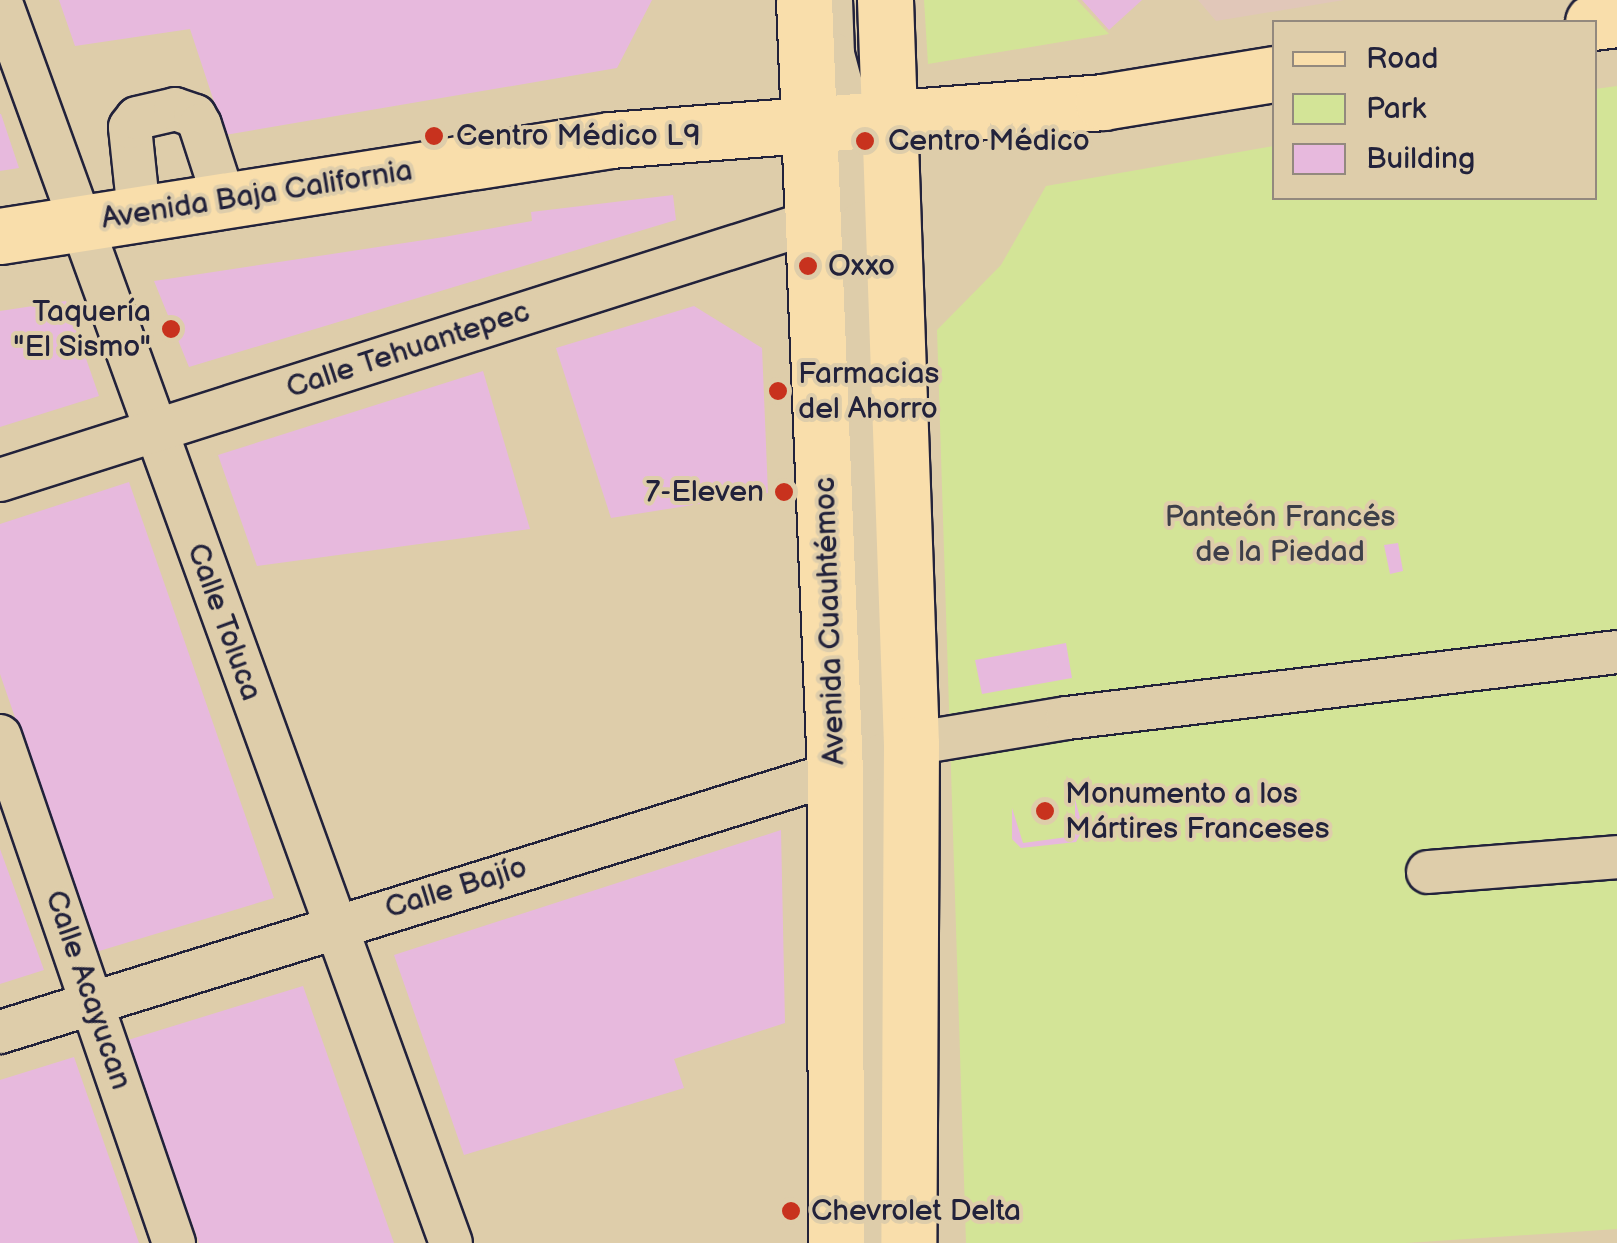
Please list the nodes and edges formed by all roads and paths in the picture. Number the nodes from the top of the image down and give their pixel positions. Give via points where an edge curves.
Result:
1 (804, 0) edge
2 (831, 0) edge
3 (867, 0) edge
4 (886, 0) edge
5 (1610, 0) edge
6 (1, 3) edge
7 (1617, 8) edge
8 (1272, 74) edge
9 (851, 122) junction
10 (224, 200) junction
11 (140, 213) junction
12 (78, 222) junction
13 (816, 222) junction
14 (0, 236) edge
15 (154, 430) junction
16 (0, 480) edge
17 (1617, 652) edge
18 (0, 736) edge
19 (875, 758) junction
20 (1617, 857) edge
21 (1428, 872) dead end
22 (333, 925) junction
23 (92, 1002) junction
24 (0, 1032) edge
25 (174, 1243) edge
26 (451, 1243) edge
27 (836, 1243) edge
28 (881, 1243) edge
29 (908, 1243) edge

1 - 9 main road, Avenida Cuauhtémoc
2 - 9 street via 833,54
3 - 9 street via 869,46
4 - 9 main road, Avenida Cuauhtémoc
5 - 7 street
6 - 12 street, Calle Toluca
8 - 9 main road, Avenida Baja California via 1103,102
9 - 10 main road, Avenida Baja California via 610,140
9 - 13 main road, Avenida Cuauhtémoc
9 - 19 main road, Avenida Cuauhtémoc
10 - 11 main road, Avenida Baja California
10 - 11 street via 195,116 161,111 130,127
11 - 12 main road, Avenida Baja California
12 - 14 main road, Avenida Baja California
12 - 15 street, Calle Toluca
13 - 15 street, Calle Tehuantepec
13 - 19 main road, Avenida Cuauhtémoc
15 - 16 street, Calle Tehuantepec
15 - 22 street, Calle Toluca
17 - 19 street, Calle Bajío via 1067,718
18 - 23 street, Calle Acayucan
19 - 22 street, Calle Bajío
19 - 27 main road, Avenida Cuauhtémoc
19 - 28 street
19 - 29 main road, Avenida Cuauhtémoc
20 - 21 street
22 - 23 street, Calle Bajío
22 - 26 street, Calle Toluca
23 - 24 street, Calle Bajío
23 - 25 street, Calle Acayucan

